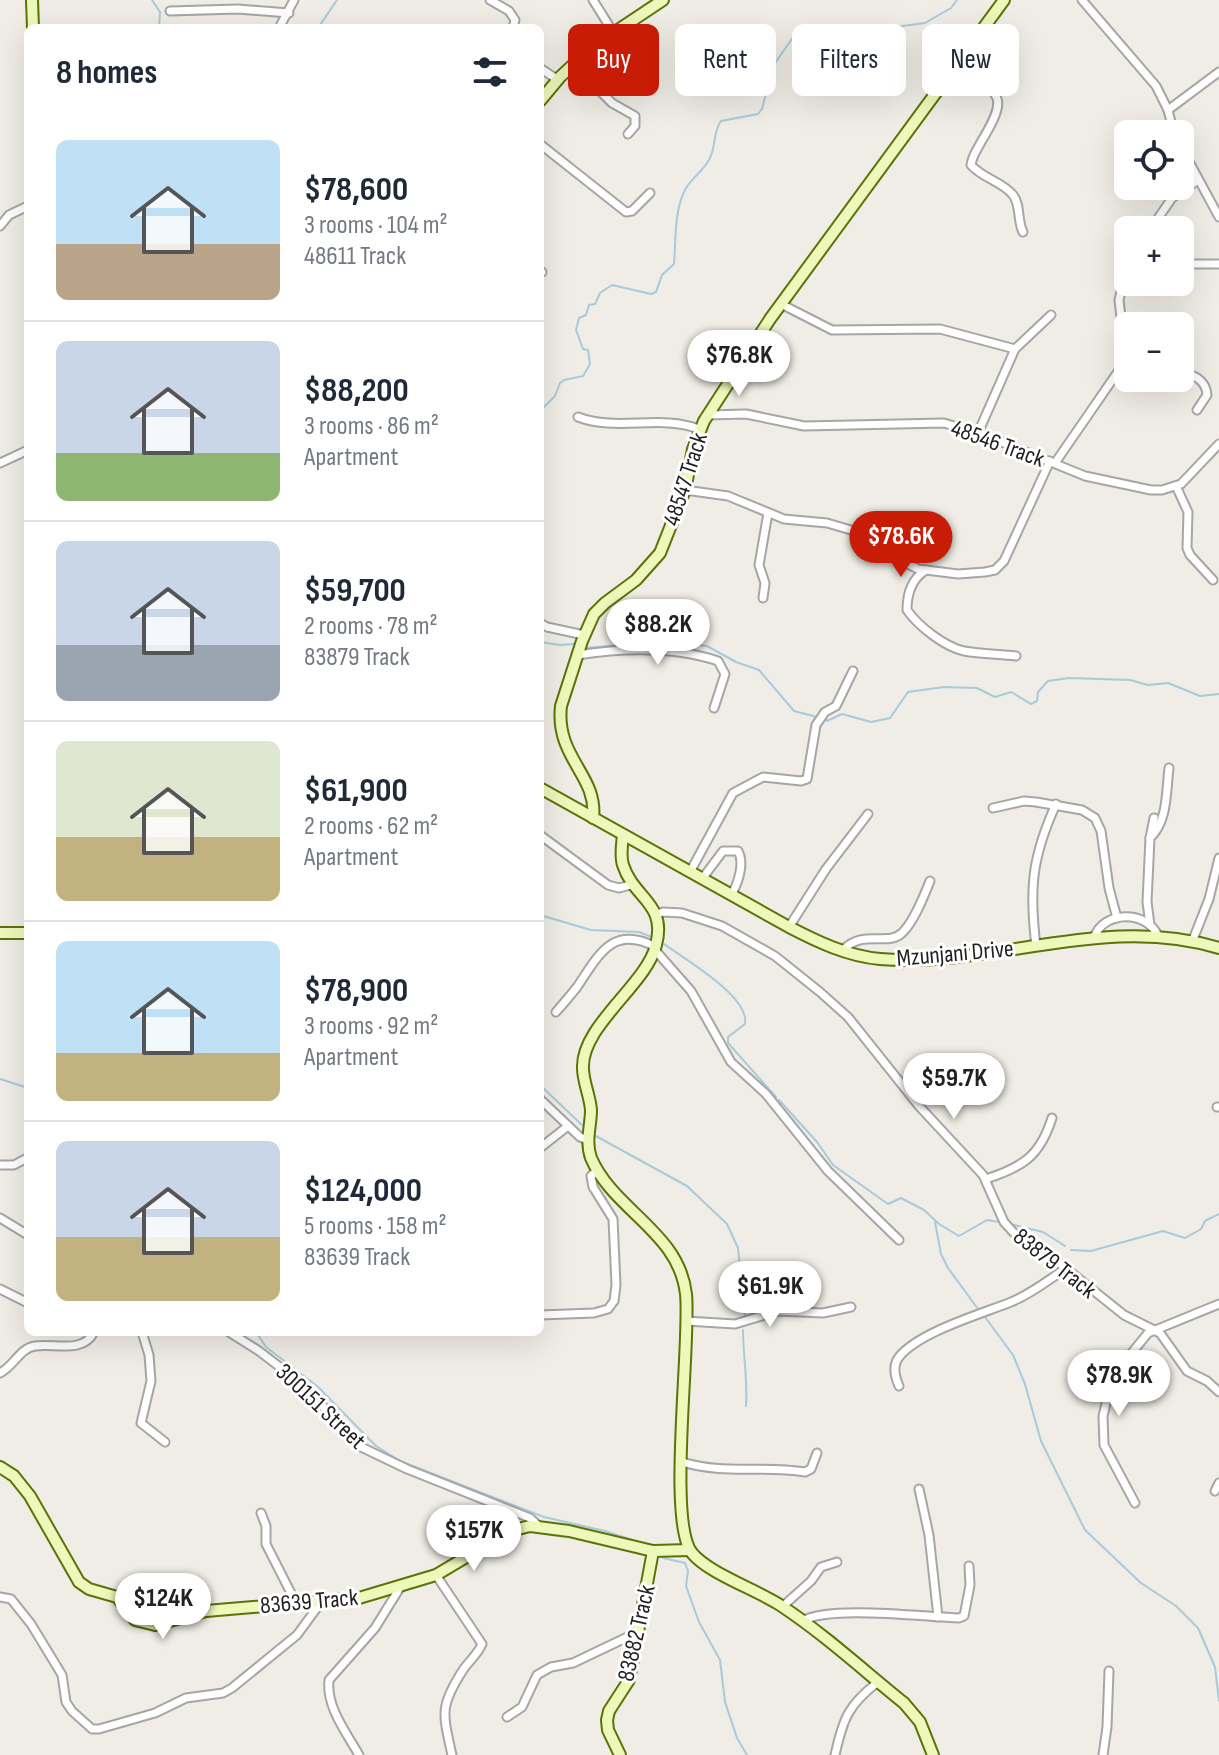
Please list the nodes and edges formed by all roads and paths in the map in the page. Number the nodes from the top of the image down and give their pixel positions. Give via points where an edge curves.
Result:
1 (32, 0) edge
2 (294, 0) edge
3 (490, 0) edge
4 (593, 0) edge
5 (663, 0) edge
6 (1004, 0) edge
7 (1082, 0) edge
8 (170, 11) dead end
9 (289, 13) junction
10 (33, 24) edge
11 (282, 24) edge
12 (514, 24) edge
13 (608, 24) edge
14 (626, 24) edge
15 (986, 24) edge
16 (568, 69) edge
17 (544, 71) edge
18 (1219, 72) edge
19 (558, 80) junction
20 (544, 96) edge
21 (605, 96) edge
22 (934, 96) edge
23 (996, 96) edge
24 (1168, 110) junction
25 (1170, 120) edge
26 (628, 134) dead end
27 (544, 147) edge
28 (1194, 172) edge
29 (1198, 180) junction
30 (650, 193) dead end
31 (24, 208) edge
32 (0, 211) edge
33 (8, 216) junction
34 (1160, 216) edge
35 (1219, 217) edge
36 (0, 226) edge
37 (1023, 232) dead end
38 (1194, 264) edge
39 (1219, 264) edge
40 (781, 304) junction
41 (1051, 315) dead end
42 (1015, 349) junction
43 (1194, 376) edge
44 (1114, 378) edge
45 (1197, 410) dead end
46 (708, 415) junction
47 (578, 417) dead end
48 (699, 429) junction
49 (978, 433) junction
50 (1219, 444) edge
51 (24, 452) edge
52 (1052, 462) junction
53 (0, 463) edge
54 (1176, 486) junction
55 (685, 490) junction
56 (768, 513) junction
57 (926, 570) junction
58 (1213, 580) dead end
59 (763, 598) dead end
60 (544, 625) edge
61 (584, 635) junction
62 (577, 655) junction
63 (1016, 656) dead end
64 (853, 671) dead end
65 (714, 708) dead end
66 (1169, 768) dead end
67 (544, 790) edge
68 (1056, 804) junction
69 (993, 808) dead end
70 (868, 814) dead end
71 (593, 818) junction
72 (1154, 818) dead end
73 (623, 835) junction
74 (544, 838) edge
75 (1150, 838) junction
76 (1219, 858) edge
77 (690, 872) junction
78 (702, 879) junction
79 (930, 881) dead end
80 (634, 884) junction
81 (731, 895) junction
82 (1219, 896) edge
83 (1209, 899) junction
84 (657, 914) junction
85 (1117, 918) junction
86 (1150, 925) junction
87 (789, 927) junction
88 (0, 933) edge
89 (24, 933) edge
90 (1158, 936) junction
91 (1094, 938) junction
92 (1192, 942) junction
93 (1036, 946) junction
94 (656, 948) junction
95 (1219, 948) edge
96 (842, 951) junction
97 (556, 1012) dead end
98 (544, 1103) edge
99 (1052, 1118) dead end
100 (568, 1126) junction
101 (588, 1140) junction
102 (544, 1145) edge
103 (24, 1160) edge
104 (0, 1165) edge
105 (598, 1169) junction
106 (986, 1179) junction
107 (0, 1218) edge
108 (24, 1233) edge
109 (899, 1240) dead end
110 (1065, 1269) junction
111 (0, 1289) edge
112 (24, 1301) edge
113 (1219, 1304) edge
114 (851, 1307) dead end
115 (544, 1315) edge
116 (686, 1321) junction
117 (1152, 1331) junction
118 (91, 1336) edge
119 (143, 1336) edge
120 (235, 1336) edge
121 (0, 1373) edge
122 (899, 1386) dead end
123 (1219, 1392) edge
124 (165, 1442) dead end
125 (817, 1453) dead end
126 (682, 1462) junction
127 (0, 1467) edge
128 (919, 1489) dead end
129 (1135, 1503) dead end
130 (261, 1513) dead end
131 (539, 1526) junction
132 (689, 1550) junction
133 (653, 1551) junction
134 (837, 1562) dead end
135 (969, 1566) dead end
136 (436, 1575) junction
137 (402, 1584) junction
138 (0, 1589) edge
139 (0, 1597) edge
140 (11, 1599) junction
141 (322, 1601) junction
142 (296, 1603) junction
143 (782, 1607) junction
144 (938, 1617) junction
145 (802, 1621) junction
146 (638, 1632) junction
147 (1109, 1671) dead end
148 (878, 1682) junction
149 (507, 1717) dead end
150 (359, 1755) edge
151 (452, 1755) edge
152 (620, 1755) edge
153 (835, 1755) edge
154 (933, 1755) edge
155 (1103, 1755) edge

1 - 10 street
2 - 9 street
3 - 12 street via 514,15
4 - 13 street
5 - 14 street
6 - 15 street, 48547 Track
7 - 24 street via 1156,86
8 - 9 street
9 - 11 street
16 - 19 street
17 - 19 street
18 - 24 street
19 - 20 street
21 - 26 street via 635,116
22 - 40 street, 48547 Track
23 - 37 street via 996,116 971,165 1013,194
24 - 25 street
27 - 30 street via 626,212
28 - 29 street
29 - 34 street via 1172,198
29 - 35 street
31 - 33 street
32 - 33 street
33 - 36 street
38 - 39 street
40 - 42 street via 832,330 940,329
40 - 46 street, 48547 Track
41 - 42 street
42 - 49 street
43 - 45 street via 1207,395
44 - 52 street
46 - 48 street, 48547 Track
46 - 49 street, 48546 Track via 746,414 804,426 944,423
47 - 48 street via 608,424 675,422
48 - 55 street, 48547 Track
49 - 52 street, 48546 Track
50 - 54 street
51 - 53 street
52 - 54 street, 48546 Track via 1117,484 1151,490
52 - 57 street via 999,567 971,573
54 - 58 street via 1188,512 1187,548
55 - 56 street via 728,496
55 - 61 street, 48547 Track via 660,553 594,614
56 - 57 street via 875,537 910,566
56 - 59 street via 759,565
57 - 63 street via 909,592 907,610 912,617 959,649
60 - 61 street
61 - 62 street, 48547 Track
62 - 65 street via 625,649 718,661 725,674
62 - 71 street, 48547 Track via 561,706 560,730 592,796
64 - 77 street via 837,704 816,725 807,779 767,776 733,793
66 - 75 street via 1163,820
67 - 71 street, Mzunjani Drive
68 - 69 street via 1024,801
68 - 85 street via 1089,813 1099,824
68 - 93 street via 1032,875
70 - 87 street
71 - 73 street, Mzunjani Drive
72 - 75 street
73 - 77 street, Mzunjani Drive
73 - 80 street via 622,863
74 - 80 street via 608,885
75 - 86 street
76 - 83 street
77 - 78 street, Mzunjani Drive
78 - 81 street, Mzunjani Drive
78 - 81 street via 723,851 738,851 741,861
79 - 96 street via 902,934 856,939
80 - 84 street
81 - 87 street, Mzunjani Drive
82 - 83 street
83 - 92 street
84 - 94 street
84 - 106 street, 83879 Track via 682,913 722,926 801,976 848,1017
85 - 86 street via 1132,916
85 - 91 street
86 - 90 street
87 - 96 street, Mzunjani Drive
88 - 89 street
90 - 91 street, Mzunjani Drive
90 - 92 street, Mzunjani Drive
91 - 93 street, Mzunjani Drive
92 - 95 street, Mzunjani Drive
93 - 96 street, Mzunjani Drive via 907,960
94 - 97 street via 634,938 612,943
94 - 101 street via 585,1052
94 - 109 street via 691,991 731,1062 766,1094 828,1171
98 - 100 street
99 - 106 street via 1043,1141 1026,1161
100 - 101 street
100 - 102 street
101 - 105 street
103 - 104 street
105 - 115 street via 591,1176 593,1187 613,1219 614,1301 594,1313
105 - 116 street via 674,1256 683,1278
106 - 110 street, 83879 Track via 1010,1229
107 - 108 street
110 - 117 street, 83879 Track
110 - 122 street via 1023,1297 910,1347 896,1363
111 - 112 street
113 - 117 street
114 - 116 street via 823,1313 778,1311 735,1324
116 - 126 street
117 - 123 street, 83879 Track via 1166,1339 1187,1371
117 - 129 street via 1117,1371 1103,1416 1104,1445
118 - 121 street via 81,1345 27,1348
119 - 124 street via 151,1381 141,1423
120 - 131 street, 300151 Street via 307,1388 357,1445
125 - 126 street via 805,1472 754,1467 724,1471
126 - 132 street
127 - 142 street, 83639 Track via 30,1496 79,1582 117,1597 142,1624 206,1611
128 - 144 street
130 - 142 street via 266,1544
131 - 133 street, 300151 Street
131 - 136 street, 83639 Track via 510,1531
132 - 133 street, 300151 Street
132 - 143 street
133 - 146 street, 83882 Track
134 - 143 street via 821,1567
135 - 144 street via 964,1616
136 - 137 street, 83639 Track
136 - 151 street via 482,1644 445,1705
137 - 141 street, 83639 Track via 359,1598
137 - 150 street via 375,1628 329,1680 333,1708
138 - 140 street
139 - 140 street
140 - 141 street via 62,1675 66,1702 92,1729 232,1688 297,1635
141 - 142 street, 83639 Track
143 - 145 street
144 - 145 street via 840,1614
145 - 148 street
146 - 149 street via 537,1675 522,1707
146 - 152 street, 83882 Track via 629,1680 609,1711 606,1726
147 - 155 street
148 - 153 street via 853,1703
148 - 154 street via 920,1722

